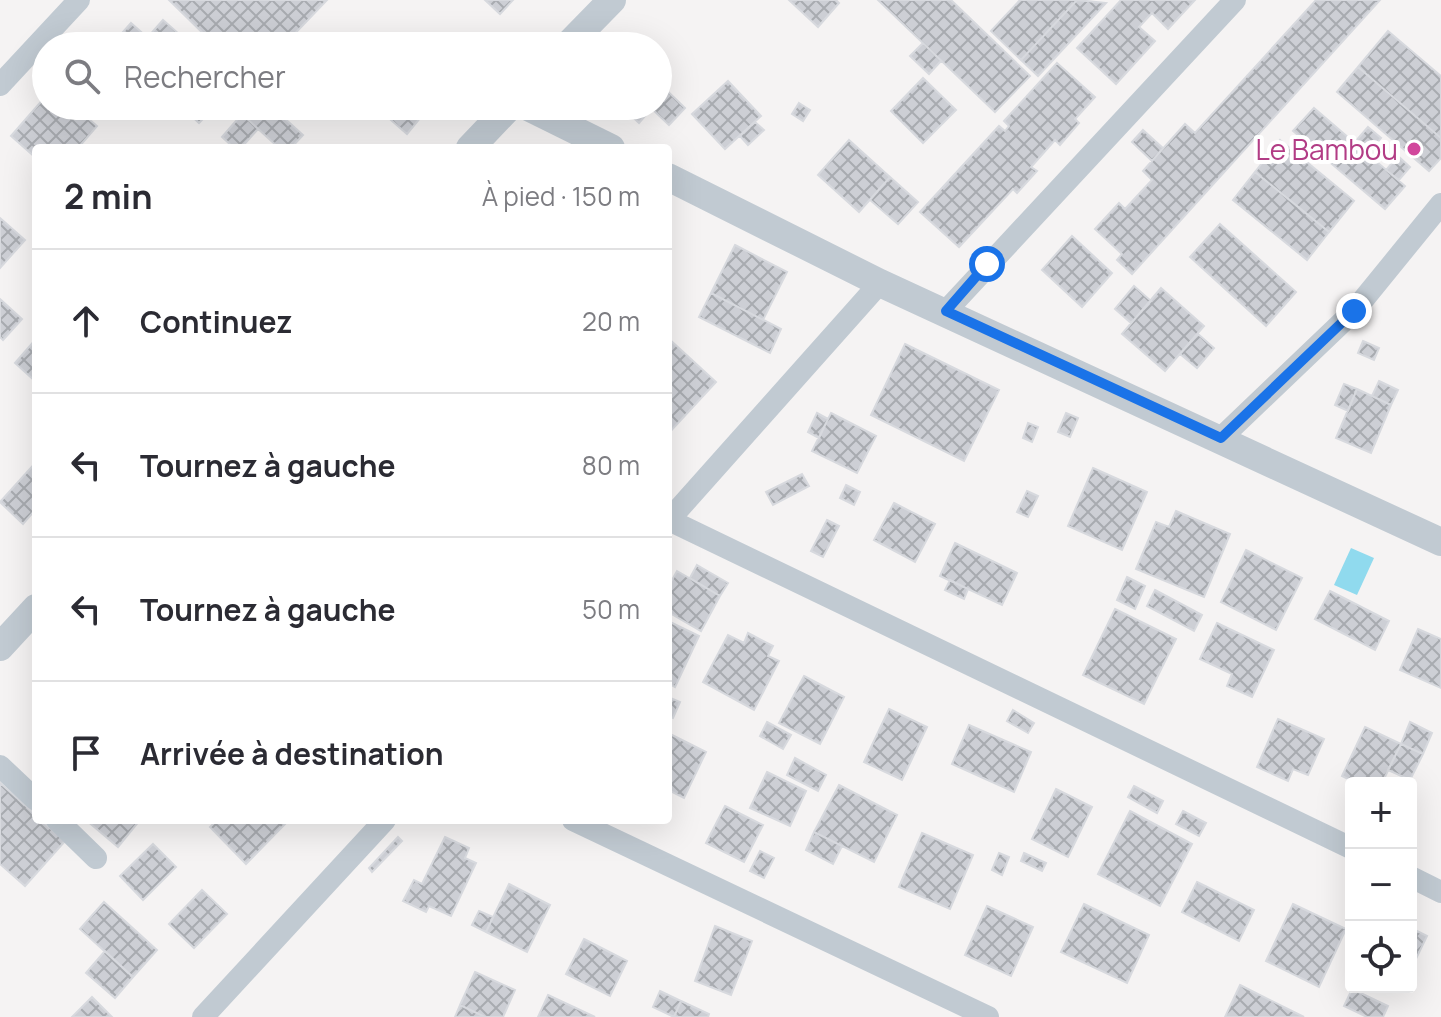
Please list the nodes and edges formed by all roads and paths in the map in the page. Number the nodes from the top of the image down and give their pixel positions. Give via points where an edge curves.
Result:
1 (79, 0) edge
2 (612, 0) edge
3 (1235, 0) edge
4 (49, 32) edge
5 (581, 32) edge
6 (32, 51) edge
7 (0, 85) edge
8 (497, 120) edge
9 (554, 120) edge
10 (474, 144) edge
11 (603, 144) edge
12 (672, 179) edge
13 (1441, 204) edge
14 (880, 283) junction
15 (946, 311) junction
16 (1221, 438) junction
17 (672, 518) edge
18 (672, 522) edge
19 (1441, 542) edge
20 (32, 612) edge
21 (0, 647) edge
22 (0, 766) edge
23 (32, 796) edge
24 (61, 824) edge
25 (381, 824) edge
26 (581, 824) edge
27 (1345, 845) edge
28 (96, 858) dead end
29 (1417, 880) edge
30 (1441, 892) edge
31 (203, 1017) edge
32 (988, 1017) edge

1 - 4 street
2 - 5 street
3 - 15 street
6 - 7 street
8 - 10 street
9 - 11 street
12 - 14 street
13 - 16 street via 1354,311
14 - 15 street
14 - 17 street
15 - 16 street
16 - 19 street
18 - 27 street
20 - 21 street
22 - 23 street
24 - 28 street
25 - 31 street
26 - 32 street
29 - 30 street

